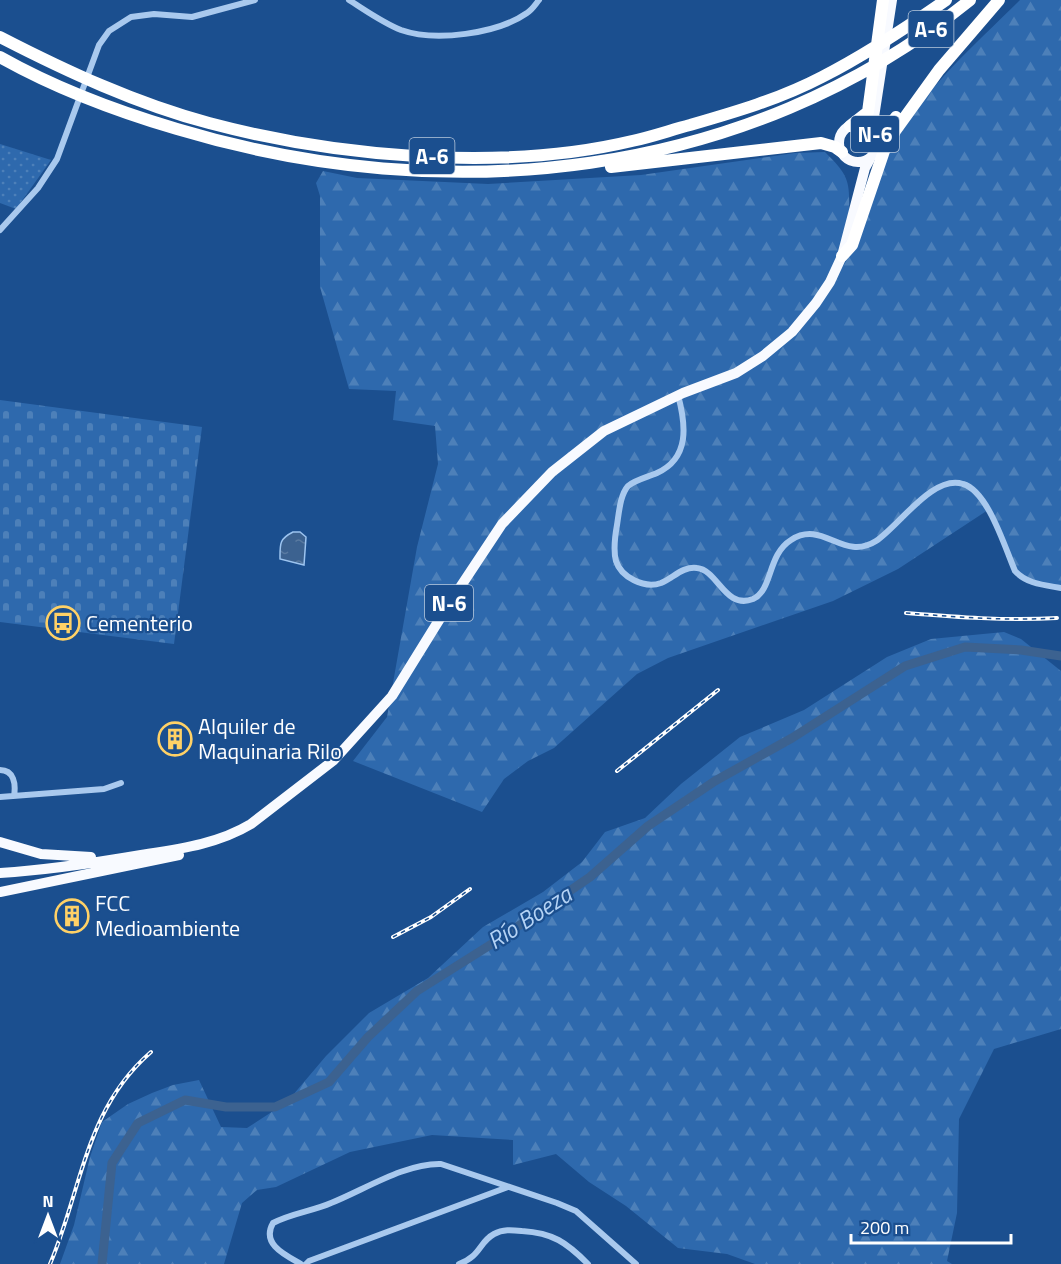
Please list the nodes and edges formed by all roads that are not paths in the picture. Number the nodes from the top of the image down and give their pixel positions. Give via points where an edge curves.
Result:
1 (255, 0) edge
2 (349, 0) edge
3 (539, 0) edge
4 (883, 0) edge
5 (892, 0) edge
6 (937, 0) edge
7 (946, 0) edge
8 (970, 0) edge
9 (999, 0) edge
10 (895, 33) junction
11 (0, 37) edge
12 (0, 57) edge
13 (939, 70) junction
14 (877, 92) junction
15 (855, 125) junction
16 (872, 130) junction
17 (878, 143) junction
18 (844, 156) junction
19 (870, 159) junction
20 (397, 170) junction
21 (859, 190) junction
22 (0, 230) edge
23 (842, 256) junction
24 (678, 395) junction
25 (1061, 588) edge
26 (0, 770) edge
27 (121, 783) dead end
28 (15, 796) junction
29 (0, 797) edge
30 (238, 832) junction
31 (0, 842) edge
32 (175, 849) junction
33 (0, 873) edge
34 (0, 892) edge
35 (508, 1187) junction
36 (477, 1253) junction
37 (301, 1264) edge
38 (306, 1264) edge
39 (459, 1264) edge
40 (475, 1264) edge
41 (588, 1264) edge
42 (636, 1264) edge

1 - 22 street via 192,17 131,17 106,34 57,159 38,188
2 - 3 street via 400,29 447,35 503,26 529,12
4 - 15 highway via 868,112
5 - 14 highway, N-6
6 - 10 highway
7 - 10 highway, A-6
8 - 20 highway, A-6 via 864,71 810,99 710,136 577,165 491,173
9 - 13 highway
10 - 11 highway, A-6 via 820,78 740,111 631,142 490,158 411,156 333,148 207,123 60,68
12 - 20 highway, A-6 via 136,117 215,140 287,156
13 - 17 highway via 902,109
13 - 23 highway via 884,151 852,245
14 - 15 highway, N-6 via 871,112
14 - 16 highway, N-6
15 - 16 highway, N-6
15 - 18 highway, N-6 via 840,137
16 - 17 highway, N-6
17 - 19 highway, N-6
18 - 19 highway, N-6 via 856,162
18 - 20 highway via 835,147 821,143 564,172 469,177
18 - 21 highway, N-6 via 858,177
19 - 21 highway, N-6
21 - 23 highway, N-6
23 - 24 highway, N-6 via 830,282 792,332 736,373
24 - 25 street via 684,435 678,456 660,472 634,482 623,495 615,552 619,567 630,578 660,583 683,570 697,568 734,598 748,600 764,588 777,553 790,540 814,533 847,547 869,545 932,491 953,482 978,494 1020,577
24 - 30 highway, N-6 via 604,431 552,471 502,524 392,696 334,760
26 - 28 street via 11,774
27 - 28 street via 104,789
28 - 29 street
30 - 32 highway, N-6
30 - 34 highway via 197,851
31 - 32 highway via 41,854 78,858
32 - 33 highway, N-6 via 63,868
35 - 37 street via 441,1164 411,1169 273,1223 269,1237 272,1244
35 - 38 street
35 - 42 street via 576,1211
36 - 39 street
36 - 40 street
36 - 41 street via 493,1234 506,1230 541,1232 565,1243

